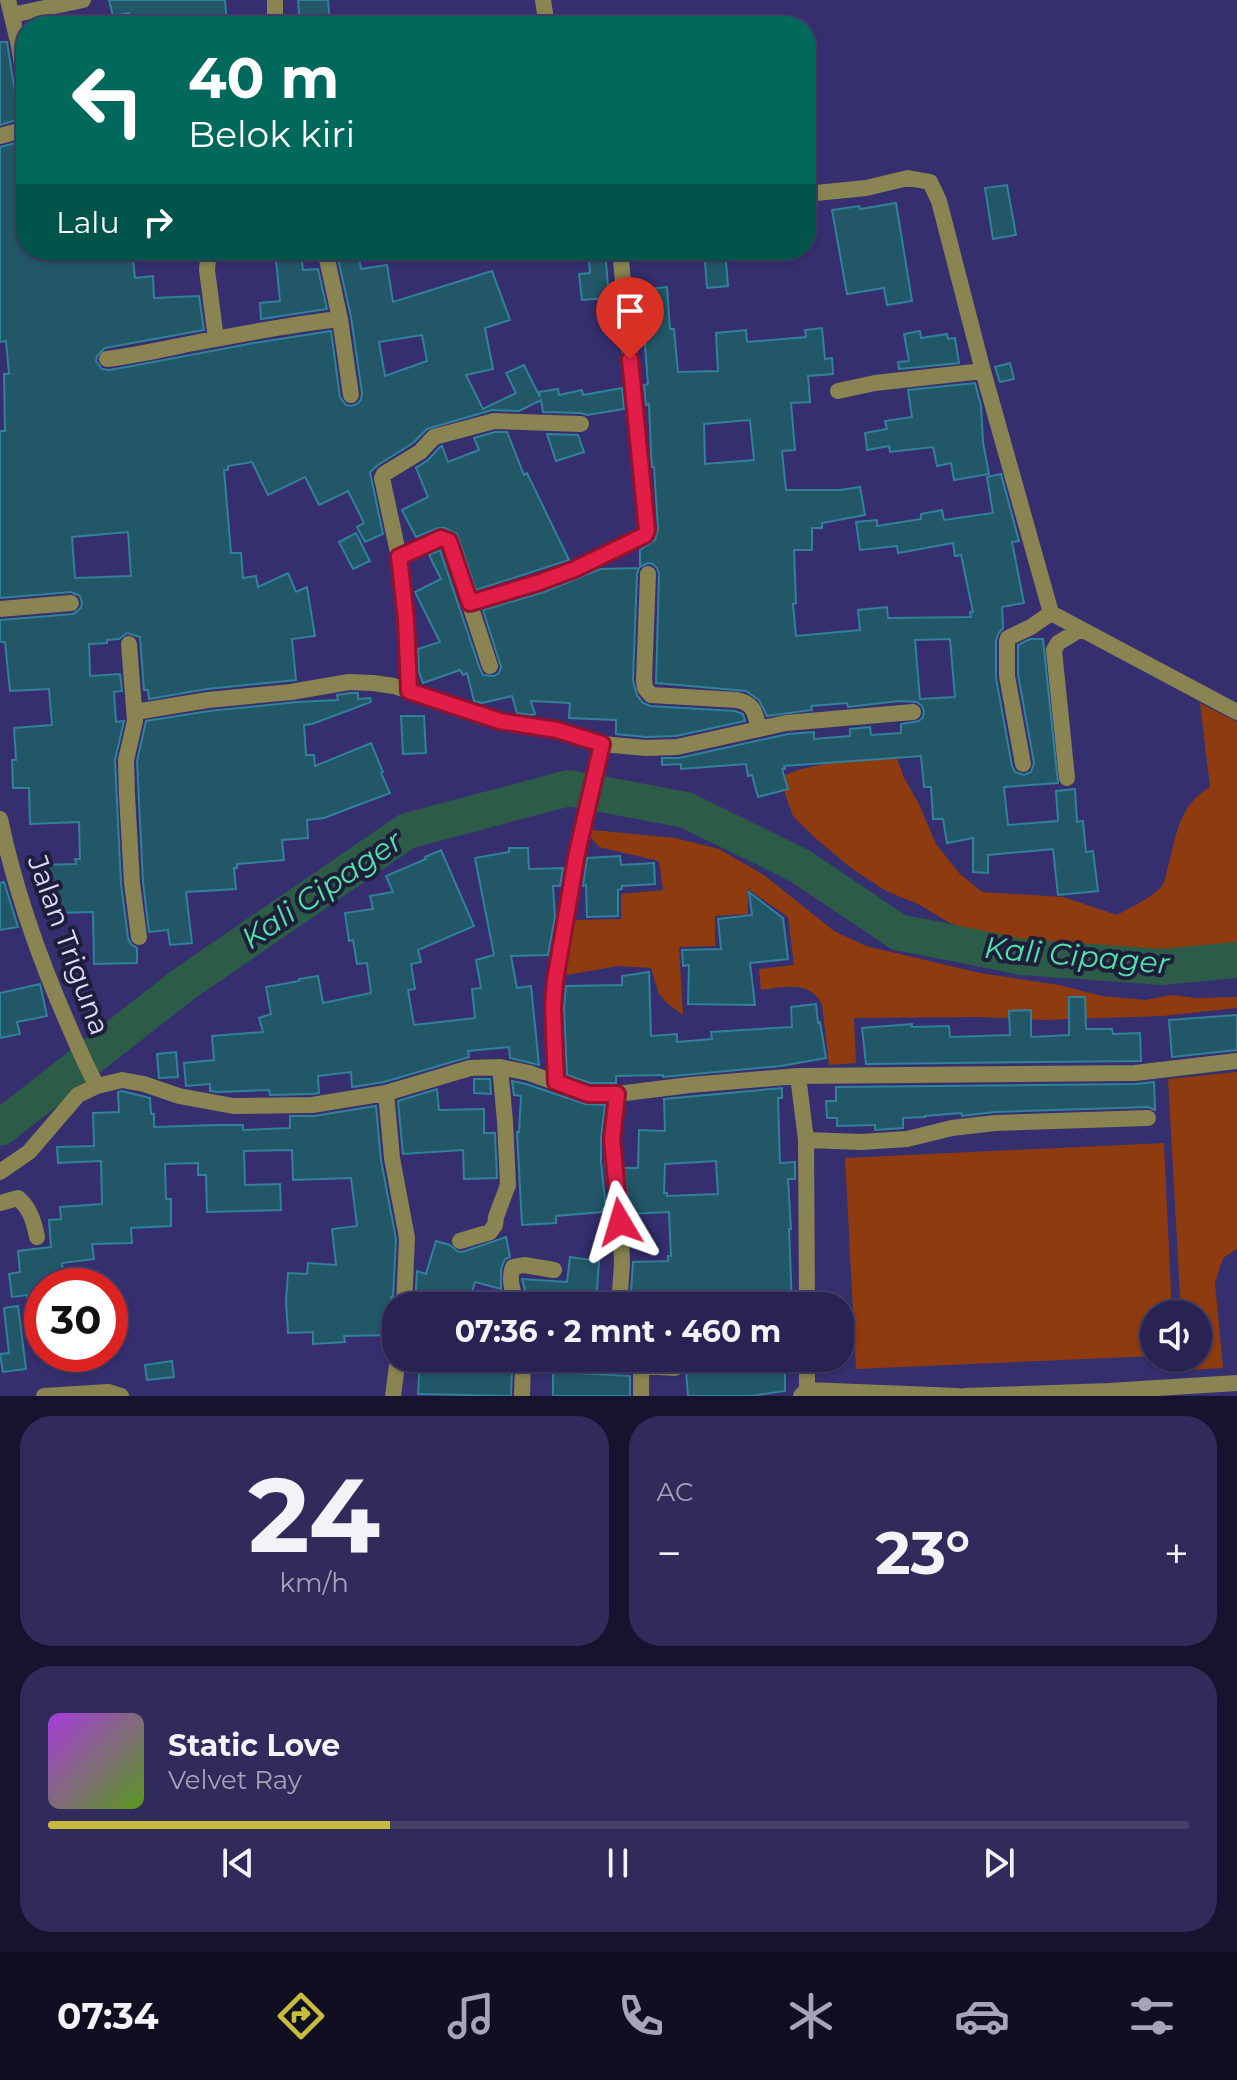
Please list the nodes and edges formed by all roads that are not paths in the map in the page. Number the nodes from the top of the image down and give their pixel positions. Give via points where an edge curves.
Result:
1 (83, 0) edge
2 (10, 7) edge
3 (16, 38) edge
4 (816, 193) edge
5 (208, 260) edge
6 (327, 260) edge
7 (621, 260) edge
8 (340, 319) junction
9 (216, 339) junction
10 (107, 359) dead end
11 (983, 371) junction
12 (838, 391) dead end
13 (351, 395) dead end
14 (581, 424) dead end
15 (399, 557) junction
16 (648, 574) dead end
17 (71, 603) dead end
18 (470, 603) junction
19 (0, 609) edge
20 (1051, 613) junction
21 (1081, 629) junction
22 (129, 644) dead end
23 (490, 666) dead end
24 (409, 691) junction
25 (135, 712) junction
26 (913, 712) dead end
27 (1237, 712) edge
28 (759, 728) junction
29 (602, 744) junction
30 (1023, 764) dead end
31 (1067, 778) dead end
32 (0, 819) edge
33 (139, 937) dead end
34 (1237, 1061) edge
35 (500, 1067) junction
36 (798, 1076) junction
37 (94, 1080) junction
38 (556, 1082) junction
39 (386, 1093) junction
40 (617, 1094) junction
41 (1148, 1118) dead end
42 (806, 1140) junction
43 (0, 1172) edge
44 (0, 1203) edge
45 (37, 1237) dead end
46 (460, 1241) dead end
47 (554, 1270) dead end
48 (405, 1292) edge
49 (512, 1292) edge
50 (620, 1292) edge
51 (807, 1292) edge
52 (396, 1372) edge
53 (519, 1372) edge
54 (641, 1372) edge
55 (806, 1372) edge
56 (1237, 1383) edge
57 (804, 1393) edge
58 (44, 1396) edge
59 (121, 1396) edge
60 (393, 1396) edge
61 (522, 1396) edge
62 (641, 1396) edge
63 (958, 1396) edge
64 (964, 1396) edge

1 - 2 street
2 - 3 street
4 - 11 street via 908,178 930,182
5 - 9 street
6 - 8 street
7 - 18 street via 645,535 575,569
8 - 9 street
8 - 13 street
9 - 10 street
11 - 12 street
11 - 20 street
14 - 15 street via 484,423 434,437 412,458 389,469 382,478
15 - 18 street via 446,538
15 - 24 street
16 - 28 street via 648,692 747,702
17 - 19 street
18 - 23 street
20 - 21 street
20 - 30 street via 1007,641 1007,676
21 - 27 street
21 - 31 street via 1054,650
22 - 25 street
24 - 25 street via 349,682
24 - 29 street via 500,721
25 - 33 street via 126,760
26 - 28 street
28 - 29 street via 677,747
29 - 38 street via 555,981
32 - 37 street, Jalan Triguna via 26,919
34 - 36 street via 1135,1073
35 - 38 street
35 - 39 street via 470,1068
35 - 46 street via 508,1185 490,1232
36 - 40 street
36 - 42 street
37 - 39 street via 144,1084 233,1106 312,1105
37 - 43 street via 29,1152
38 - 40 street via 588,1094
39 - 48 street via 407,1238
40 - 50 street via 612,1139
41 - 42 street via 995,1123 861,1142
42 - 51 street
44 - 45 street via 18,1198 25,1204
47 - 49 street via 513,1267
52 - 60 street
53 - 61 street
54 - 62 street
55 - 57 street
56 - 64 street
57 - 63 street
58 - 59 street

